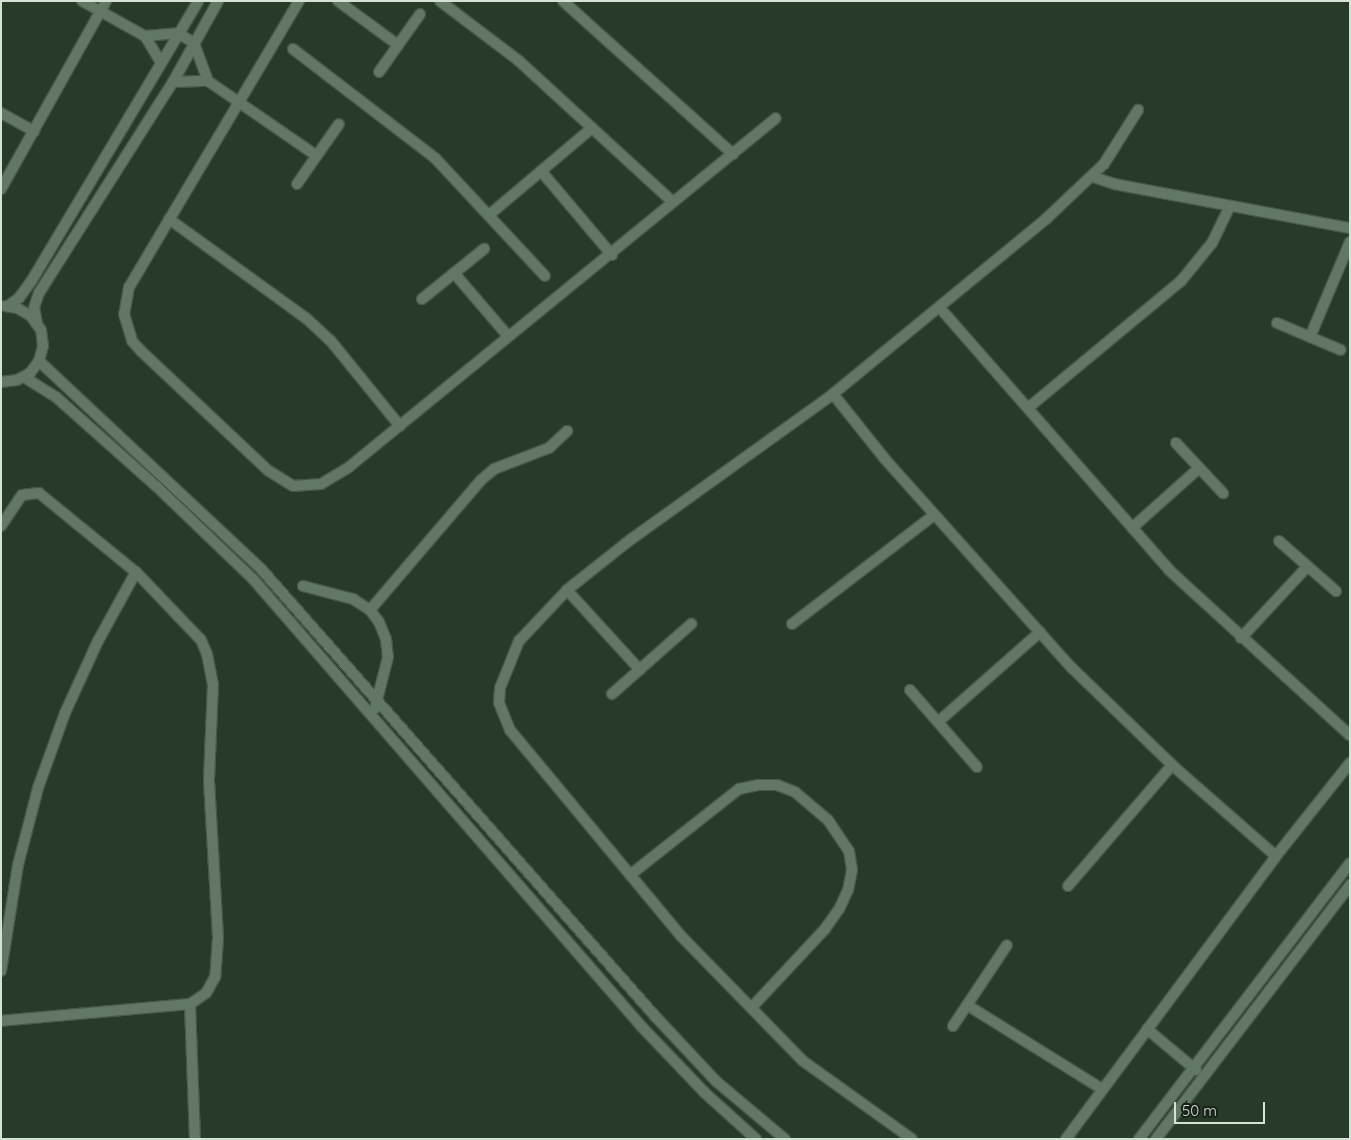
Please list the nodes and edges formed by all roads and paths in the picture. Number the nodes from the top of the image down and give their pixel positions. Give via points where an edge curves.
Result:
1 (82, 1) edge
2 (106, 1) edge
3 (198, 1) edge
4 (218, 1) edge
5 (298, 1) edge
6 (338, 1) edge
7 (440, 1) edge
8 (563, 1) edge
9 (100, 12) junction
10 (420, 14) dead end
11 (178, 33) junction
12 (145, 36) junction
13 (194, 44) junction
14 (398, 45) junction
15 (293, 49) dead end
16 (161, 63) junction
17 (379, 72) dead end
18 (208, 81) junction
19 (173, 82) junction
20 (239, 102) junction
21 (1138, 110) dead end
22 (1, 113) edge
23 (776, 118) dead end
24 (339, 124) dead end
25 (592, 128) junction
26 (34, 131) junction
27 (733, 154) junction
28 (317, 156) junction
29 (541, 171) junction
30 (1093, 177) junction
31 (297, 184) dead end
32 (1, 189) edge
33 (674, 202) junction
34 (1230, 206) junction
35 (489, 215) junction
36 (169, 218) junction
37 (1350, 228) edge
38 (1350, 242) edge
39 (484, 249) dead end
40 (612, 255) junction
41 (454, 273) junction
42 (545, 276) dead end
43 (422, 299) dead end
44 (5, 306) edge
45 (940, 308) junction
46 (37, 323) junction
47 (1277, 323) dead end
48 (508, 336) junction
49 (1310, 337) junction
50 (1341, 350) dead end
51 (39, 361) junction
52 (24, 377) junction
53 (1, 382) edge
54 (833, 394) junction
55 (1028, 408) junction
56 (400, 426) junction
57 (567, 431) dead end
58 (1176, 443) dead end
59 (1200, 468) junction
60 (1222, 493) dead end
61 (934, 515) junction
62 (1, 526) edge
63 (1132, 528) junction
64 (1279, 541) dead end
65 (1308, 566) junction
66 (136, 572) junction
67 (303, 586) dead end
68 (567, 590) junction
69 (1336, 591) dead end
70 (370, 610) junction
71 (692, 624) dead end
72 (792, 624) dead end
73 (1040, 632) junction
74 (1241, 638) junction
75 (640, 670) junction
76 (910, 690) dead end
77 (612, 694) dead end
78 (377, 704) junction
79 (371, 718) junction
80 (938, 722) junction
81 (1350, 735) edge
82 (1350, 763) edge
83 (1172, 765) junction
84 (977, 767) dead end
85 (1276, 856) junction
86 (1350, 863) edge
87 (630, 875) junction
88 (1350, 885) edge
89 (1068, 886) dead end
90 (1007, 945) dead end
91 (1, 971) edge
92 (190, 1004) junction
93 (968, 1004) junction
94 (752, 1007) junction
95 (1, 1021) edge
96 (953, 1026) dead end
97 (1147, 1028) junction
98 (1192, 1067) junction
99 (1203, 1075) junction
100 (1102, 1088) junction
101 (195, 1139) edge
102 (756, 1139) edge
103 (785, 1139) edge
104 (912, 1139) edge
105 (1066, 1139) edge
106 (1139, 1139) edge
107 (1156, 1139) edge

1 - 9 street
2 - 9 street
3 - 11 street
4 - 13 street
5 - 20 street
6 - 14 street
7 - 25 street via 519,61
8 - 27 street
9 - 12 street
9 - 26 street
10 - 14 street
11 - 12 street
11 - 13 street
11 - 16 street
12 - 16 street
13 - 18 street
13 - 19 street
14 - 17 street
15 - 35 street via 435,158
16 - 44 street via 32,280 19,298
18 - 19 street
18 - 20 street
19 - 46 street via 39,293 34,308
20 - 28 street
20 - 36 street
21 - 30 street
22 - 26 street
23 - 27 street
24 - 28 street
25 - 29 street
25 - 33 street
26 - 32 street
27 - 33 street
28 - 31 street
29 - 35 street
29 - 40 street
30 - 34 street
30 - 45 street
33 - 40 street
34 - 37 street
34 - 55 street via 1212,243 1181,282
35 - 42 street
36 - 56 street via 306,318 330,340
36 - 56 street via 129,287 124,307 126,328 141,351 269,471 293,486 321,484
38 - 49 street
39 - 41 street
40 - 48 street
41 - 43 street
41 - 48 street
44 - 46 street via 25,311
45 - 54 street
45 - 55 street
46 - 51 street via 43,338
47 - 49 street
48 - 56 street
49 - 50 street
51 - 52 street
51 - 78 street via 256,563
52 - 53 street
52 - 79 street via 56,397 221,546 284,613
54 - 61 street
54 - 68 street via 626,543
55 - 63 street
57 - 70 street via 549,448 494,469 481,480
58 - 59 street
59 - 60 street
59 - 63 street
61 - 72 street
61 - 73 street
62 - 66 street via 22,495 39,492
63 - 74 street via 1194,596
64 - 65 street
65 - 69 street
65 - 74 street
66 - 91 street via 77,686 38,788 18,865
66 - 92 street via 191,627 208,654 212,669 209,781 218,958 215,977 206,993
67 - 70 street via 353,599
68 - 75 street
68 - 87 street via 519,641 504,671 499,703 510,730
70 - 78 street via 386,639 388,657
71 - 75 street
73 - 80 street
73 - 83 street
74 - 81 street
75 - 77 street
76 - 80 street
78 - 79 street
78 - 103 street via 654,1015 717,1082
79 - 102 street via 641,1026 704,1092
80 - 84 street
82 - 85 street
83 - 85 street
83 - 89 street
85 - 97 street
86 - 98 street
87 - 94 street via 681,936
87 - 94 street via 739,789 777,785 795,792 828,820 849,851 852,870 848,890 825,929
88 - 99 street
90 - 93 street
92 - 95 street
92 - 101 street
93 - 96 street
93 - 100 street
94 - 104 street via 804,1061
97 - 98 street
97 - 100 street
98 - 99 street
98 - 106 street
99 - 107 street
100 - 105 street

